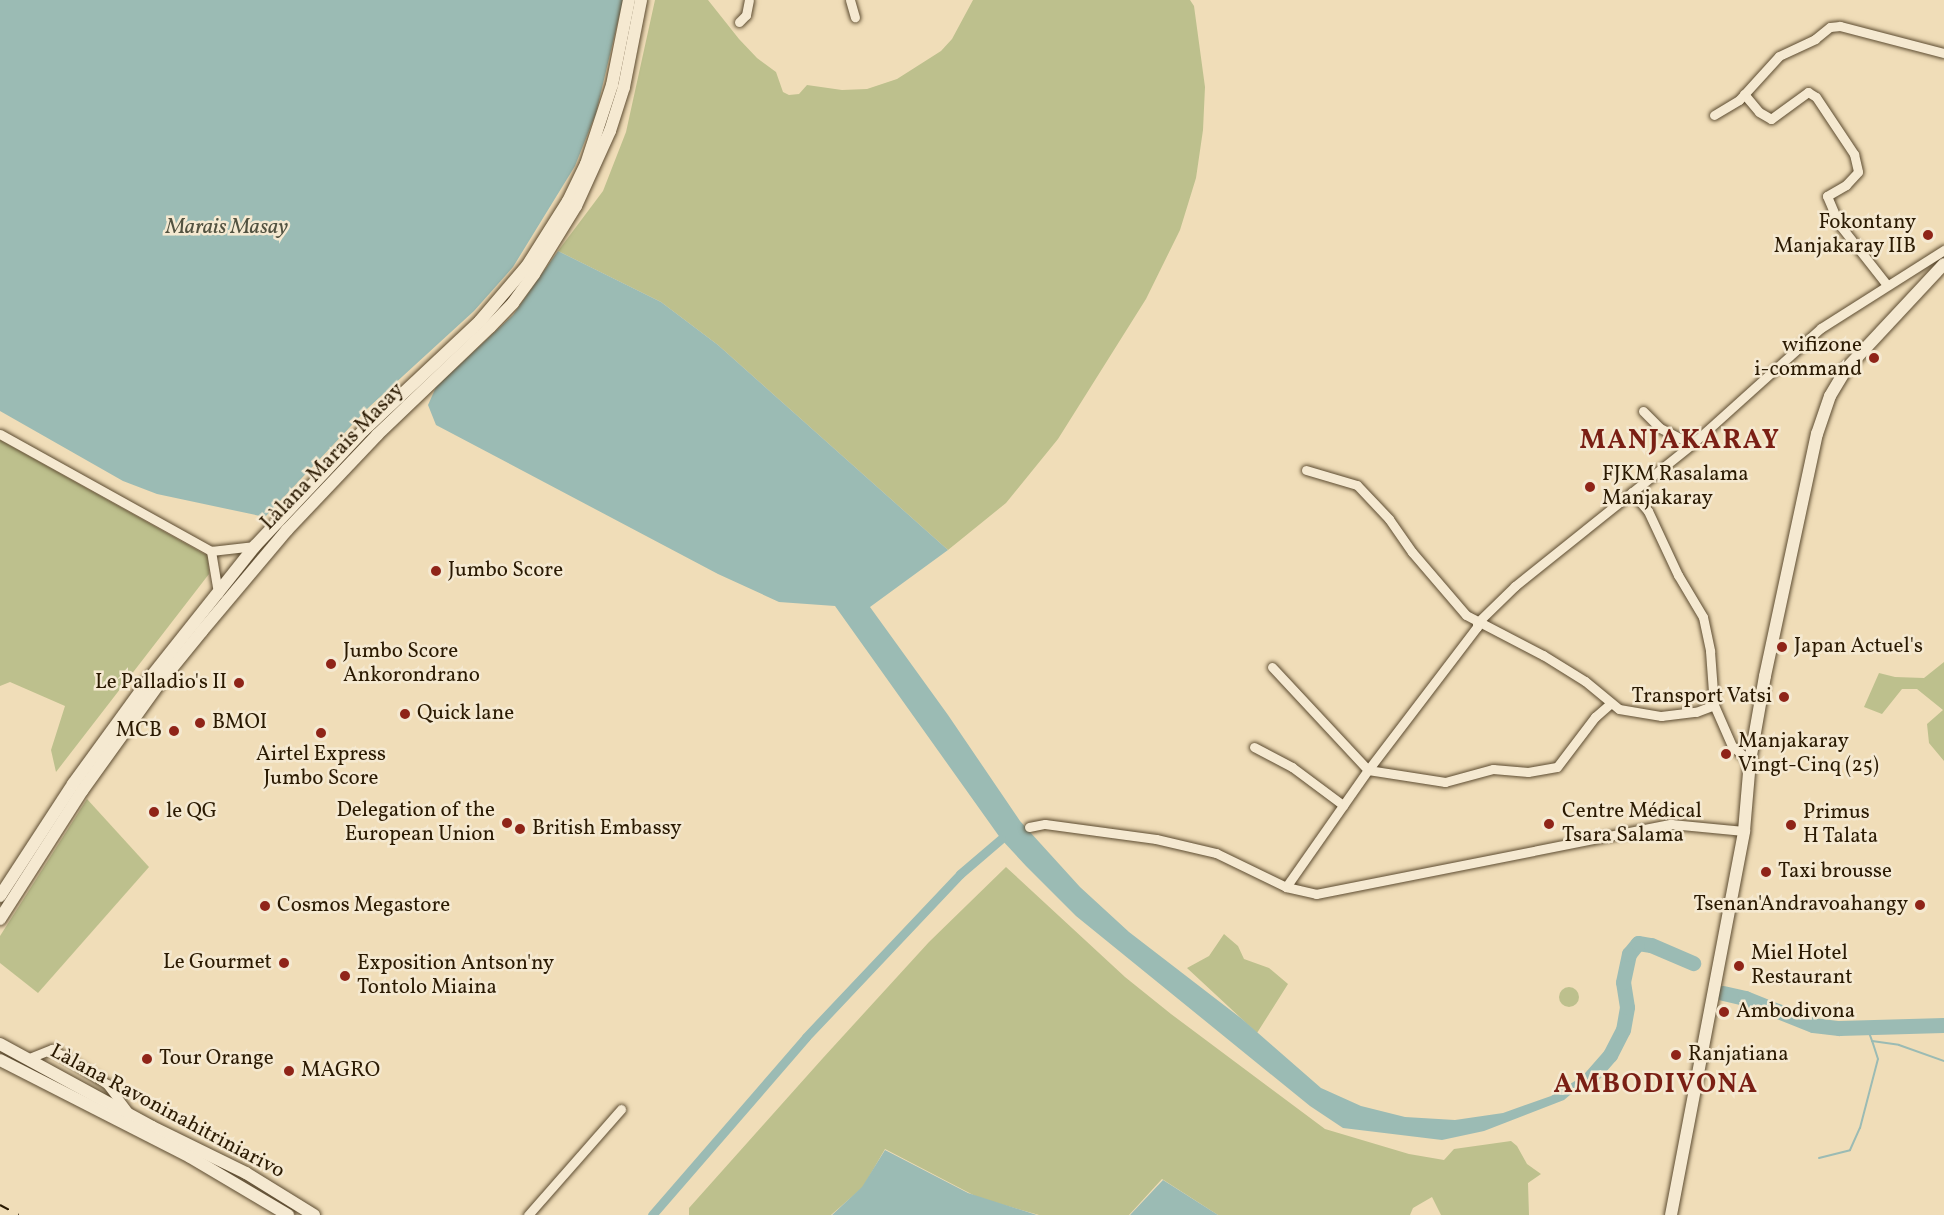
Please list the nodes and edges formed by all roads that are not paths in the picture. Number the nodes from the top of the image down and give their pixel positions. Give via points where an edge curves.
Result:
1 (629, 0) edge
2 (641, 0) edge
3 (749, 0) edge
4 (850, 0) edge
5 (855, 17) dead end
6 (739, 22) dead end
7 (1944, 53) edge
8 (1744, 94) junction
9 (1714, 115) dead end
10 (1944, 250) edge
11 (1944, 264) edge
12 (1887, 285) junction
13 (458, 351) junction
14 (1643, 411) dead end
15 (0, 434) edge
16 (1692, 444) junction
17 (1306, 470) dead end
18 (1632, 492) junction
19 (255, 546) junction
20 (211, 551) junction
21 (218, 593) junction
22 (1477, 623) junction
23 (1272, 667) dead end
24 (1611, 703) junction
25 (1714, 705) junction
26 (1254, 747) dead end
27 (1750, 761) junction
28 (1368, 770) junction
29 (1343, 806) junction
30 (1029, 827) dead end
31 (1740, 830) junction
32 (1286, 887) junction
33 (0, 896) edge
34 (0, 919) edge
35 (0, 1044) edge
36 (27, 1059) junction
37 (0, 1060) edge
38 (1691, 1079) junction
39 (621, 1109) dead end
40 (128, 1112) junction
41 (288, 1215) edge
42 (314, 1215) edge
43 (528, 1215) edge
44 (1663, 1215) edge
45 (1671, 1215) edge

1 - 13 main road, Làlana Marais Masay via 600,126 568,201 506,293
2 - 13 main road, Làlana Marais Masay via 624,87 610,130 576,206 513,303
3 - 6 street via 746,15
4 - 5 street
7 - 8 street via 1840,26 1830,27 1815,39 1779,56
8 - 9 street
8 - 12 street via 1770,119 1808,92 1816,97 1854,154 1858,172 1827,196 1839,225
10 - 12 street
11 - 27 main road via 1847,368 1830,396 1807,478
12 - 16 street via 1821,328
13 - 19 main road, Làlana Marais Masay via 364,430
13 - 34 main road, Làlana Marais Masay via 287,530 202,630 82,790
14 - 16 street via 1660,428
15 - 20 street
16 - 18 street
17 - 22 street via 1357,485 1466,615
18 - 22 street via 1515,586
18 - 25 street via 1648,511 1703,617
19 - 20 street
19 - 21 main road, Làlana Marais Masay
20 - 21 street
21 - 33 main road, Làlana Marais Masay via 80,775
22 - 24 street via 1544,655 1586,681
22 - 28 street
23 - 28 street
24 - 25 street via 1618,709 1662,716 1696,712
24 - 28 street via 1595,717 1557,767 1528,772 1493,769 1445,782
25 - 27 street via 1732,746
26 - 29 street via 1292,767
27 - 31 main road
28 - 29 street
29 - 32 street
30 - 32 street via 1045,824 1156,839 1216,854
31 - 32 street via 1671,824 1316,894
31 - 38 main road
35 - 36 main road, Làlana Ravoninahitriniarivo
36 - 40 main road, Làlana Ravoninahitriniarivo
36 - 40 street via 52,1049 108,1084
37 - 41 main road, Làlana Ravoninahitriniarivo via 190,1157
38 - 44 main road
38 - 45 main road
39 - 43 street
40 - 42 main road, Làlana Ravoninahitriniarivo via 246,1173

